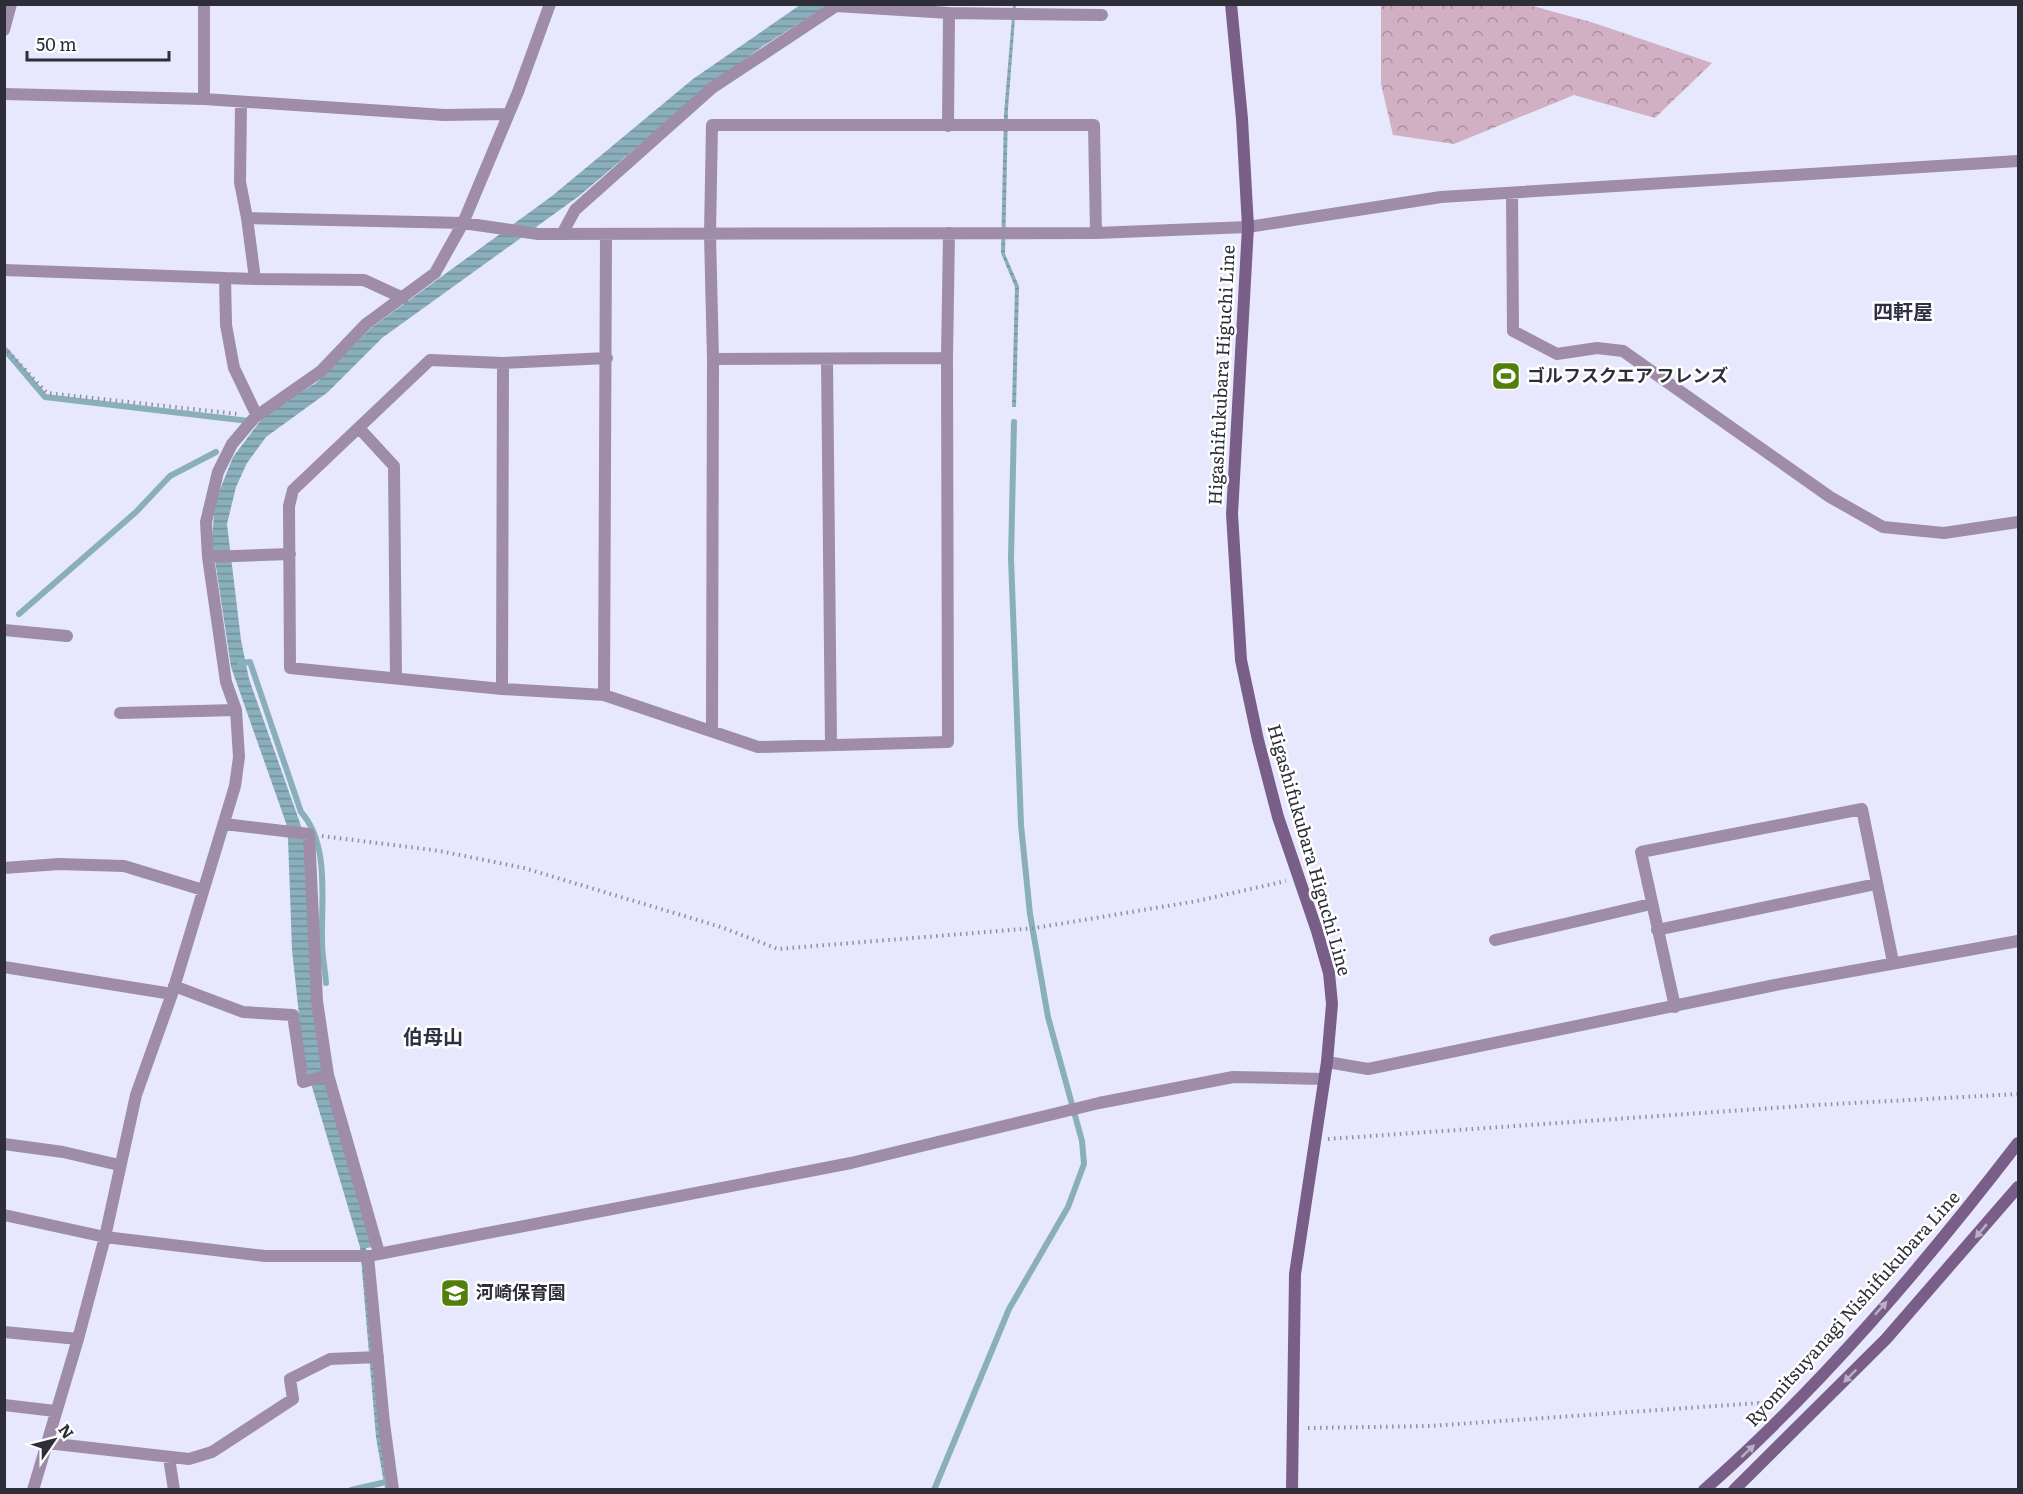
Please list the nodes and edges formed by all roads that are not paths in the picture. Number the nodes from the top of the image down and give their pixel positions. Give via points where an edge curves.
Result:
1 (11, 4) edge
2 (204, 4) edge
3 (550, 4) edge
4 (1231, 4) edge
5 (834, 5) edge
6 (949, 13) junction
7 (1102, 15) dead end
8 (4, 30) edge
9 (4, 94) edge
10 (204, 99) junction
11 (241, 103) junction
12 (508, 114) junction
13 (948, 126) junction
14 (2019, 161) edge
15 (1512, 193) junction
16 (247, 218) junction
17 (463, 223) junction
18 (1248, 227) junction
19 (949, 233) junction
20 (1096, 233) junction
21 (562, 234) junction
22 (710, 234) junction
23 (606, 235) junction
24 (4, 270) edge
25 (225, 278) junction
26 (255, 279) junction
27 (403, 298) junction
28 (607, 358) junction
29 (947, 358) junction
30 (712, 359) junction
31 (827, 359) junction
32 (503, 363) junction
33 (256, 416) junction
34 (359, 428) junction
35 (2019, 522) edge
36 (290, 554) junction
37 (208, 557) junction
38 (4, 630) edge
39 (67, 636) dead end
40 (396, 678) junction
41 (502, 689) junction
42 (604, 695) junction
43 (236, 710) junction
44 (120, 713) dead end
45 (712, 730) junction
46 (831, 745) junction
47 (224, 824) junction
48 (4, 868) edge
49 (1876, 884) junction
50 (203, 890) junction
51 (1651, 904) junction
52 (1657, 930) junction
53 (1495, 940) dead end
54 (2019, 941) edge
55 (1893, 962) junction
56 (4, 968) edge
57 (173, 990) junction
58 (1675, 1007) junction
59 (1327, 1062) junction
60 (320, 1077) junction
61 (1324, 1079) junction
62 (2019, 1143) edge
63 (4, 1144) edge
64 (119, 1165) junction
65 (2019, 1186) edge
66 (4, 1215) edge
67 (105, 1237) junction
68 (373, 1255) junction
69 (4, 1332) edge
70 (78, 1340) junction
71 (378, 1357) junction
72 (4, 1405) edge
73 (55, 1411) junction
74 (47, 1443) junction
75 (170, 1458) junction
76 (33, 1490) edge
77 (174, 1490) edge
78 (393, 1490) edge
79 (1292, 1490) edge
80 (1704, 1490) edge
81 (1734, 1490) edge

1 - 8 street
2 - 10 street
3 - 12 street
4 - 18 main road, Higashifukubara Higuchi Line
5 - 6 street
5 - 21 street via 712,88 575,210
6 - 7 street
6 - 13 street
9 - 10 street
10 - 11 street
11 - 12 street via 444,115
11 - 16 street via 240,182
12 - 17 street
13 - 20 street via 1095,125
13 - 22 street via 712,125
14 - 15 street
15 - 18 street via 1442,197
15 - 35 street via 1513,331 1557,354 1597,348 1623,351 1830,497 1883,527 1944,533
16 - 17 street
16 - 26 street
17 - 21 street
17 - 27 street via 435,273
18 - 20 street
18 - 59 main road, Higashifukubara Higuchi Line via 1232,514 1241,660 1278,817 1329,973 1332,1004
19 - 20 street
19 - 22 street
19 - 29 street
21 - 23 street
22 - 23 street
22 - 30 street
23 - 28 street
24 - 25 street
25 - 26 street
25 - 33 street via 226,324 234,368
26 - 27 street via 364,280
27 - 33 street via 366,324 321,371
28 - 32 street
28 - 42 street
29 - 31 street
29 - 46 street via 948,742
30 - 31 street
30 - 45 street
31 - 46 street
32 - 34 street via 430,360
32 - 41 street
33 - 37 street via 232,444 212,489 206,522
34 - 36 street via 293,490 289,506
34 - 40 street via 394,466
36 - 37 street
36 - 40 street via 290,668
37 - 43 street via 226,682
38 - 39 street
40 - 41 street
41 - 42 street
42 - 45 street
43 - 44 street
43 - 47 street via 239,756
45 - 46 street via 758,747
47 - 50 street
47 - 60 street via 309,834
48 - 50 street via 59,864 124,866
49 - 51 street via 1862,809 1641,852
49 - 52 street
49 - 55 street
50 - 57 street
51 - 52 street
51 - 53 street
52 - 58 street
54 - 55 street
55 - 58 street
56 - 57 street
57 - 60 street via 243,1012 293,1015 303,1082
57 - 64 street via 136,1095
58 - 59 street via 1368,1069
59 - 61 main road, Higashifukubara Higuchi Line
60 - 68 street
61 - 68 street via 1233,1077 1099,1103 851,1163
61 - 79 main road, Higashifukubara Higuchi Line via 1295,1274
80 -> 62 main road, Ryomitsuyanagi Nishifukubara Line via 1778,1420 1954,1226
63 - 64 street
64 - 67 street
65 -> 81 main road, Ryomitsuyanagi Nishifukubara Line via 1886,1339
66 - 67 street
67 - 68 street via 265,1256
67 - 70 street
68 - 71 street
69 - 70 street
70 - 73 street
71 - 75 street via 330,1359 290,1379 293,1399 212,1452 189,1459
71 - 78 street
72 - 73 street
73 - 74 street
74 - 75 street
74 - 76 street
75 - 77 street

